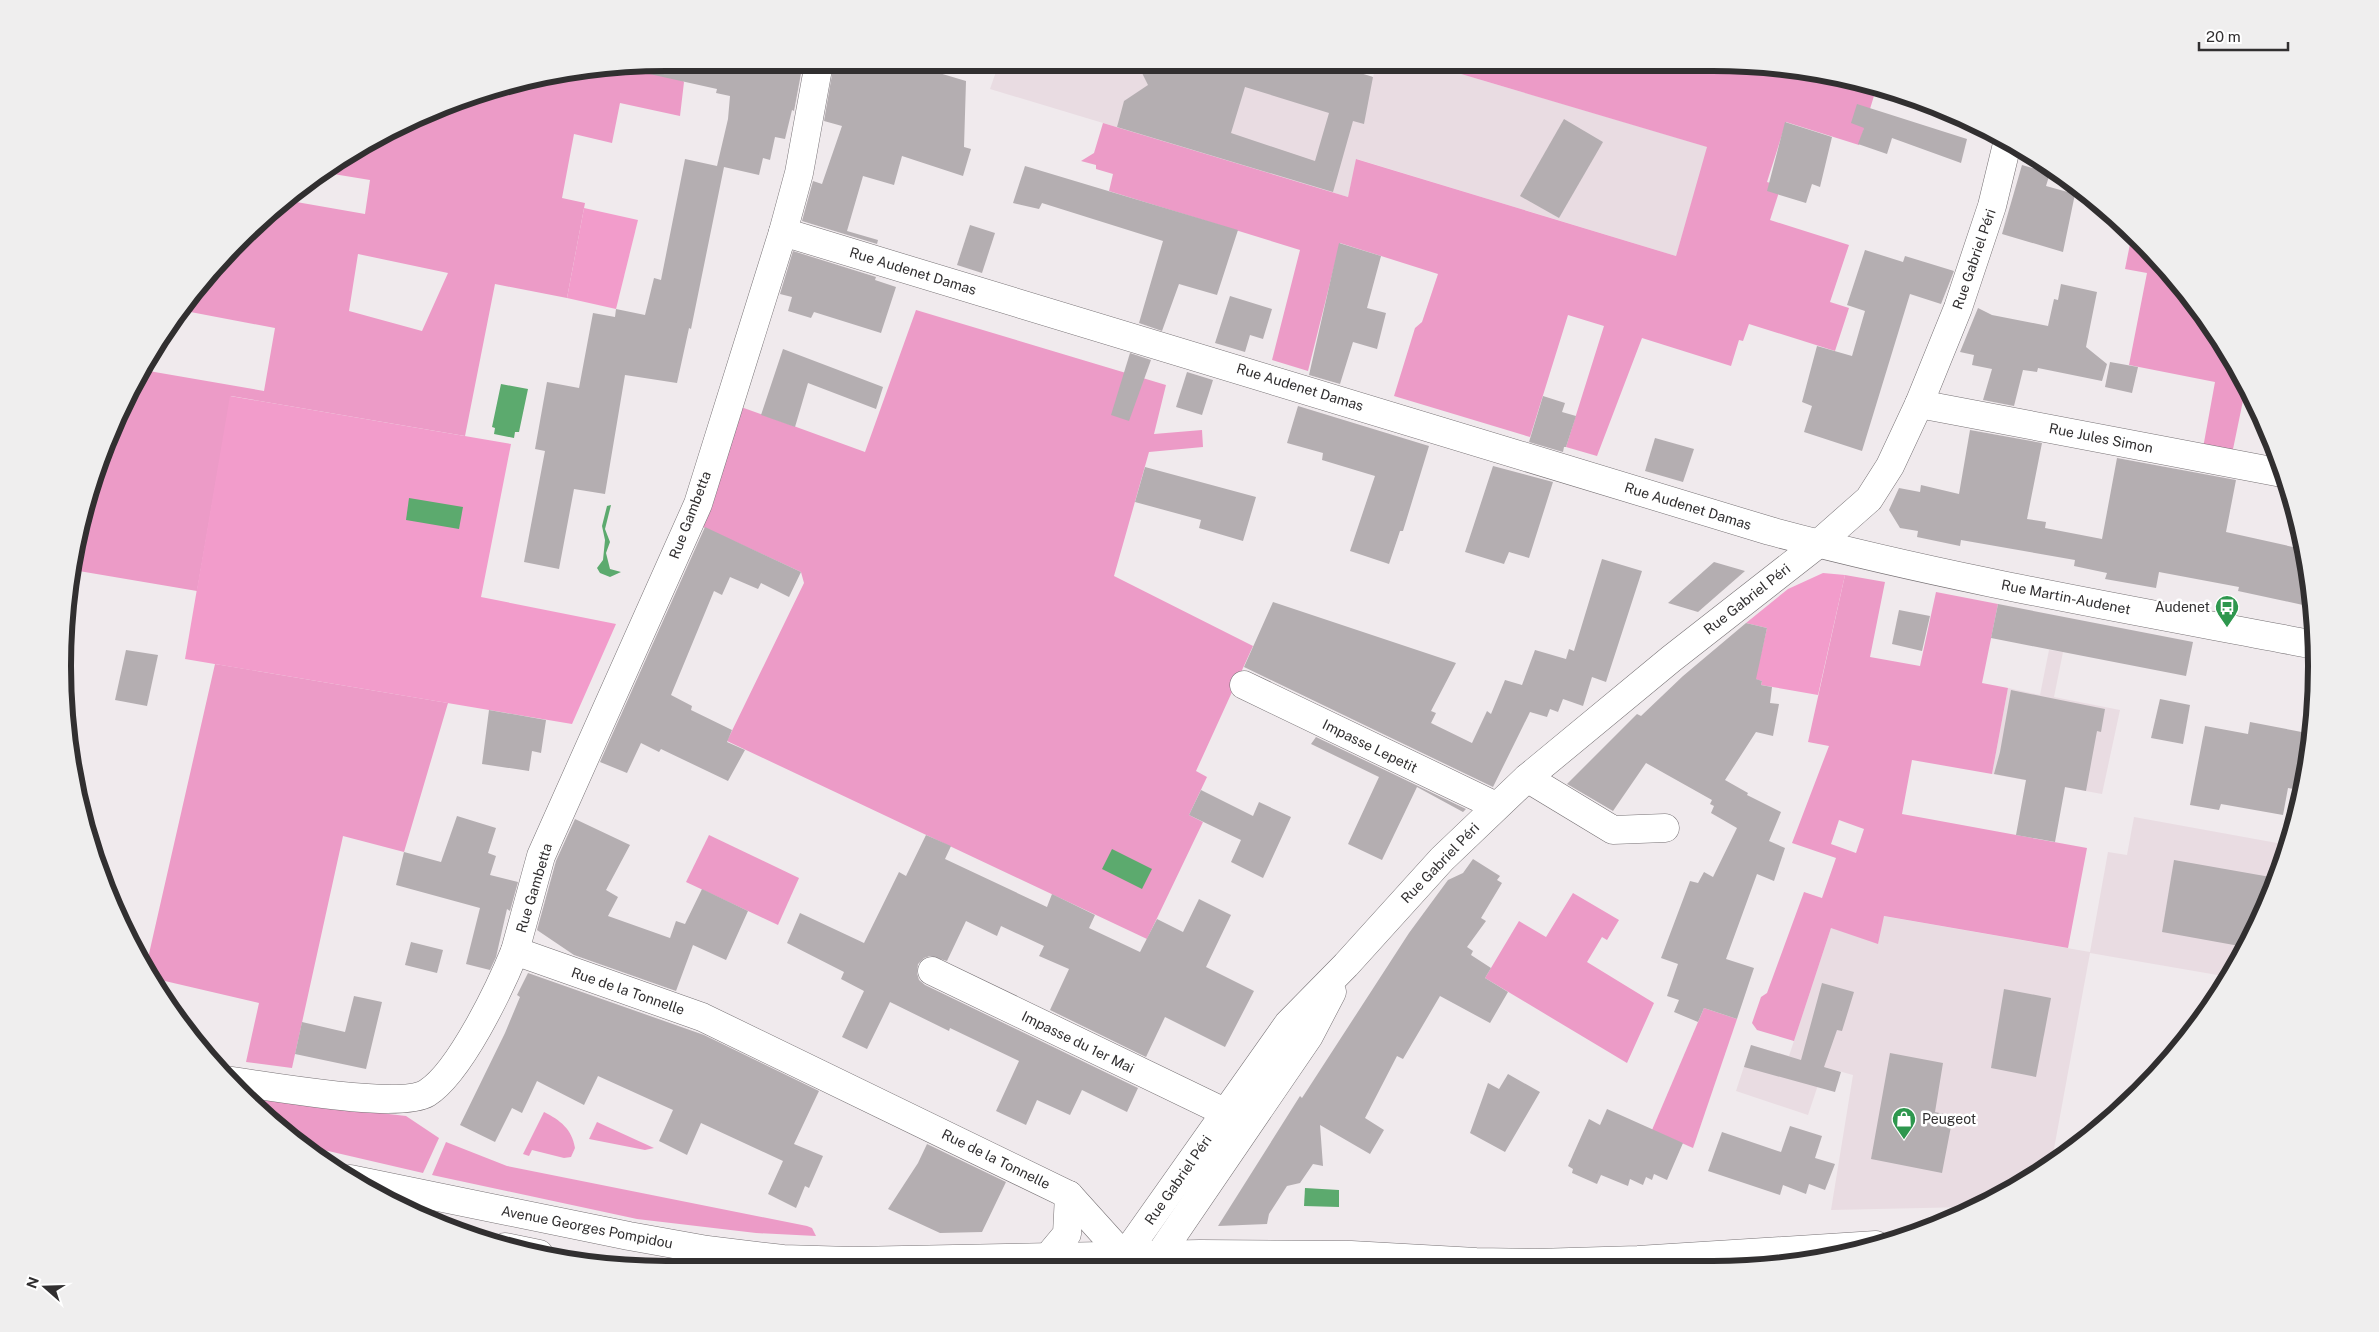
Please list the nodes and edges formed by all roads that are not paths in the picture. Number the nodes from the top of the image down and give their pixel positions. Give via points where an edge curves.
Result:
1 (817, 71) edge
2 (2006, 149) edge
3 (783, 232) junction
4 (1919, 404) junction
5 (2275, 472) edge
6 (1818, 544) junction
7 (2307, 643) edge
8 (1244, 685) dead end
9 (1527, 778) junction
10 (1496, 806) junction
11 (1665, 828) dead end
12 (515, 951) junction
13 (932, 971) dead end
14 (241, 1082) edge
15 (1236, 1118) junction
16 (375, 1184) edge
17 (1069, 1195) junction
18 (1835, 1248) edge
19 (1124, 1256) junction
20 (1047, 1258) junction
21 (852, 1261) edge
22 (852, 1261) edge
23 (1155, 1261) edge
24 (1458, 1261) edge
25 (1604, 1261) edge

1 - 3 street, Rue Gambetta via 799,173
2 - 4 street, Rue Gabriel Péri via 1976,256
3 - 6 street, Rue Audenet Damas
3 - 12 street, Rue Gambetta via 698,504 542,856
4 - 5 street, Rue Jules Simon
4 - 6 street, Rue Gabriel Péri via 1890,466 1869,498
6 - 7 street, Rue Martin-Audenet via 2033,592
6 - 9 street, Rue Gabriel Péri
8 - 10 street, Impasse Lepetit
9 - 10 street, Rue Gabriel Péri
9 - 11 street via 1613,830
10 - 15 street, Rue Gabriel Péri via 1288,1024
12 - 14 street via 501,985 452,1068 426,1093 404,1100 376,1099
12 - 17 street, Rue de la Tonnelle via 702,1017
13 - 15 street, Impasse du 1er Mai
15 - 19 street, Rue Gabriel Péri
15 - 23 street, Rue Gabriel Péri
16 - 22 street, Avenue Georges Pompidou via 629,1236 783,1259
17 - 19 street, Rue de la Tonnelle
17 - 20 street via 1066,1234
18 - 25 street, Avenue Georges Pompidou
19 - 20 street, Avenue Georges Pompidou
19 - 23 street, Avenue Georges Pompidou
20 - 21 street, Avenue Georges Pompidou
23 - 24 street, Avenue Georges Pompidou via 1352,1255

